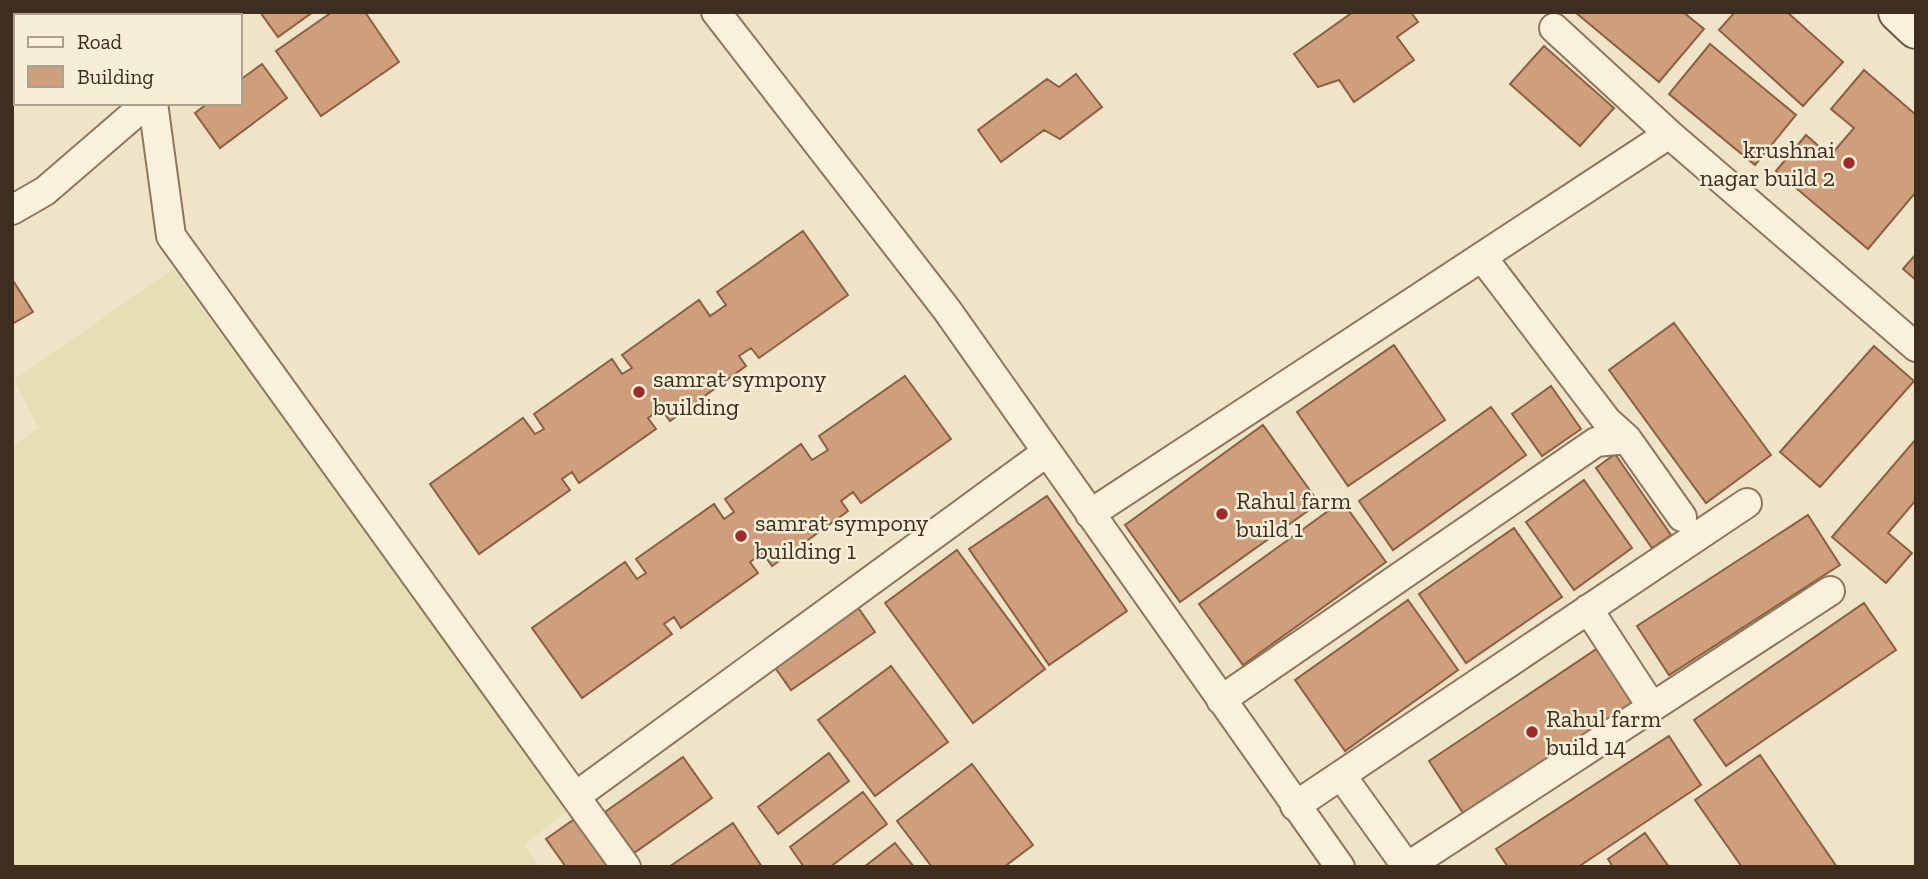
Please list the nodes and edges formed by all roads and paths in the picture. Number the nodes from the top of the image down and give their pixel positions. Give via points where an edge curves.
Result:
1 (716, 12) edge
2 (1898, 12) edge
3 (1554, 28) dead end
4 (1916, 29) edge
5 (145, 105) edge
6 (153, 105) edge
7 (1670, 134) junction
8 (12, 210) edge
9 (1482, 257) junction
10 (1916, 347) edge
11 (1627, 439) junction
12 (1047, 452) junction
13 (1747, 503) dead end
14 (1090, 514) junction
15 (1682, 517) dead end
16 (1830, 591) dead end
17 (1588, 609) junction
18 (1221, 700) junction
19 (1652, 707) junction
20 (1341, 775) junction
21 (576, 796) junction
22 (1295, 806) junction
23 (626, 867) edge
24 (1340, 867) edge
25 (1407, 867) edge

1 - 12 street via 947,310
2 - 4 street
3 - 7 street
5 - 8 street via 45,191
6 - 21 street via 171,236
7 - 9 street
7 - 10 street
9 - 11 street via 1607,421
9 - 14 street
11 - 15 street
11 - 18 street via 1596,442
12 - 14 street
12 - 21 street
13 - 17 street
14 - 18 street
16 - 19 street
17 - 19 street
17 - 20 street
18 - 22 street
19 - 25 street
20 - 22 street
20 - 25 street
21 - 23 street
22 - 24 street

